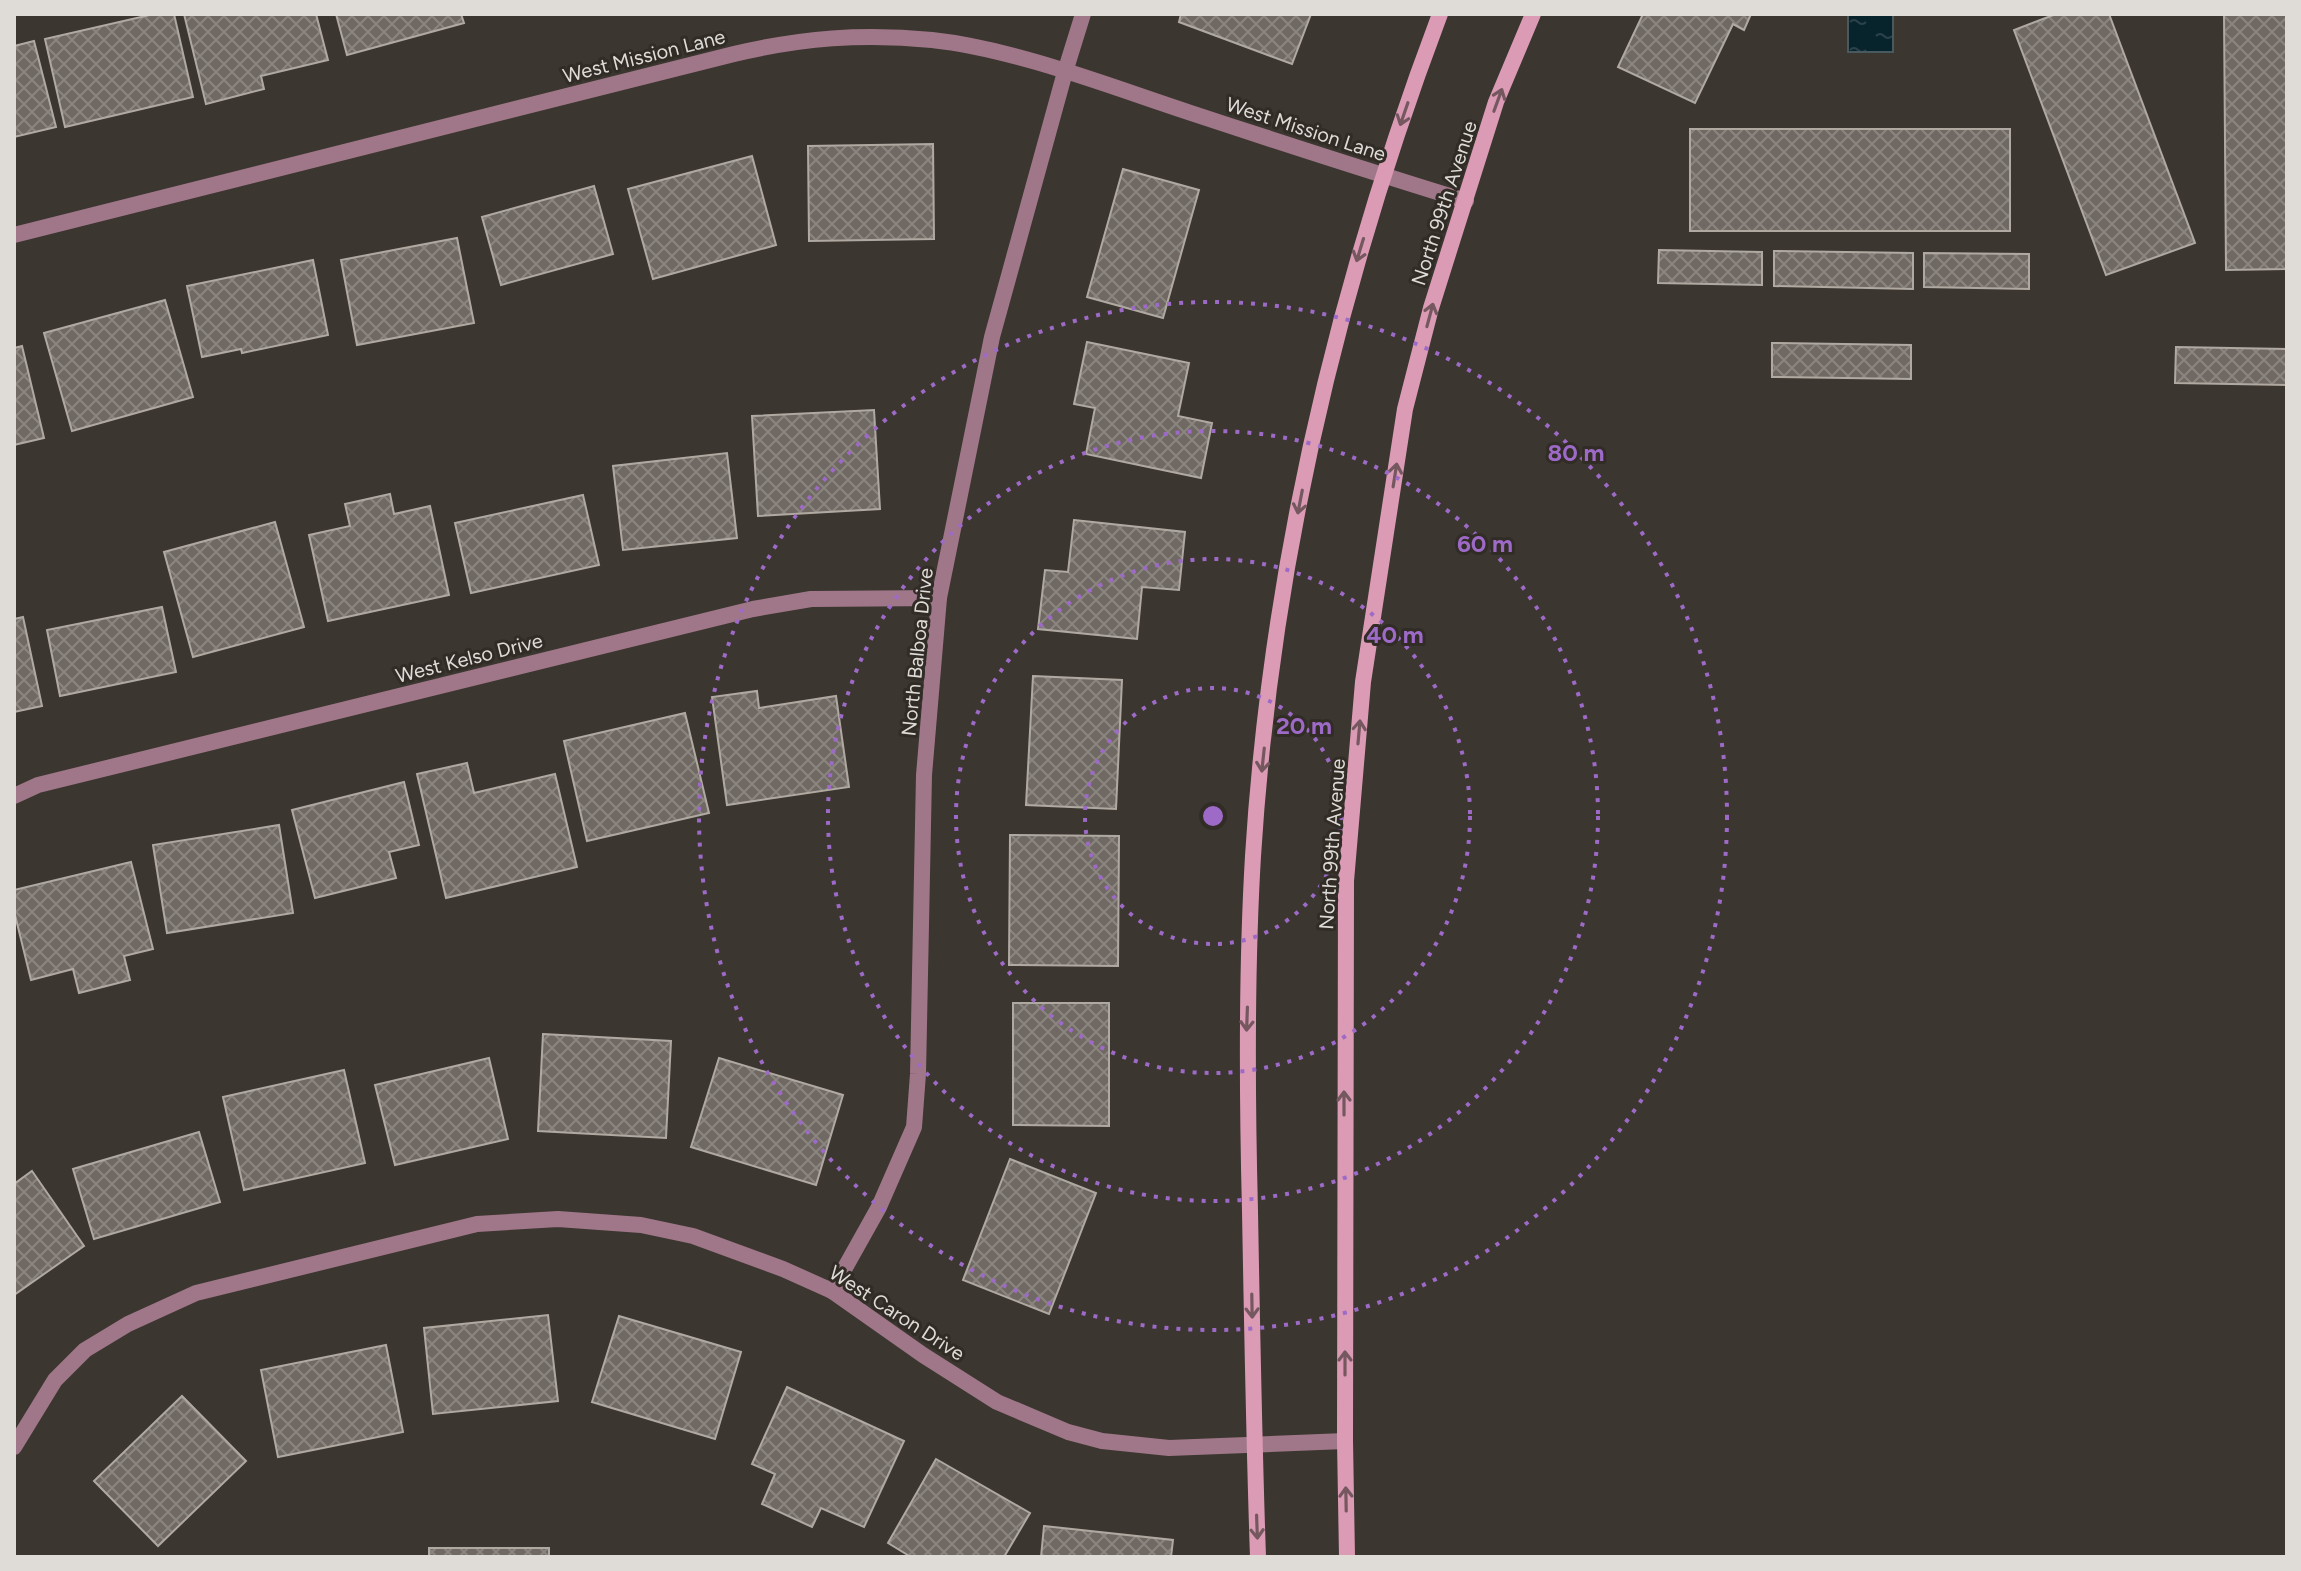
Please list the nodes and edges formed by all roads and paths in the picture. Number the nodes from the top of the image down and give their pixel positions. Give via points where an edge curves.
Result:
1 (1083, 14) edge
2 (1440, 14) edge
3 (1533, 14) edge
4 (1065, 72) junction
5 (1382, 175) junction
6 (1466, 201) junction
7 (14, 235) edge
8 (939, 598) junction
9 (14, 796) edge
10 (832, 1291) junction
11 (1345, 1441) junction
12 (1255, 1443) junction
13 (14, 1447) edge
14 (1258, 1557) edge
15 (1347, 1557) edge

1 - 4 street, North Balboa Drive
2 -> 5 main road
6 -> 3 main road, North 99th Avenue via 1496,102
4 - 5 street, West Mission Lane
4 - 7 street, West Mission Lane via 935,40 863,36 790,41
4 - 8 street, North Balboa Drive via 992,337
5 - 6 street, West Mission Lane
5 -> 12 main road via 1322,392 1269,692 1253,855 1247,1043
11 -> 6 main road, North 99th Avenue via 1346,881 1363,682 1405,409
8 - 9 street, West Kelso Drive via 811,599 753,609 38,785
8 - 10 street, North Balboa Drive via 924,775 914,1127 879,1207
10 - 12 street, West Caron Drive via 997,1402 1068,1432 1169,1448
10 - 13 street, West Caron Drive via 693,1236 641,1225 558,1219 477,1224 196,1293 128,1324 85,1350 55,1380
11 - 12 street, West Caron Drive
15 -> 11 main road, North 99th Avenue
12 -> 14 main road

